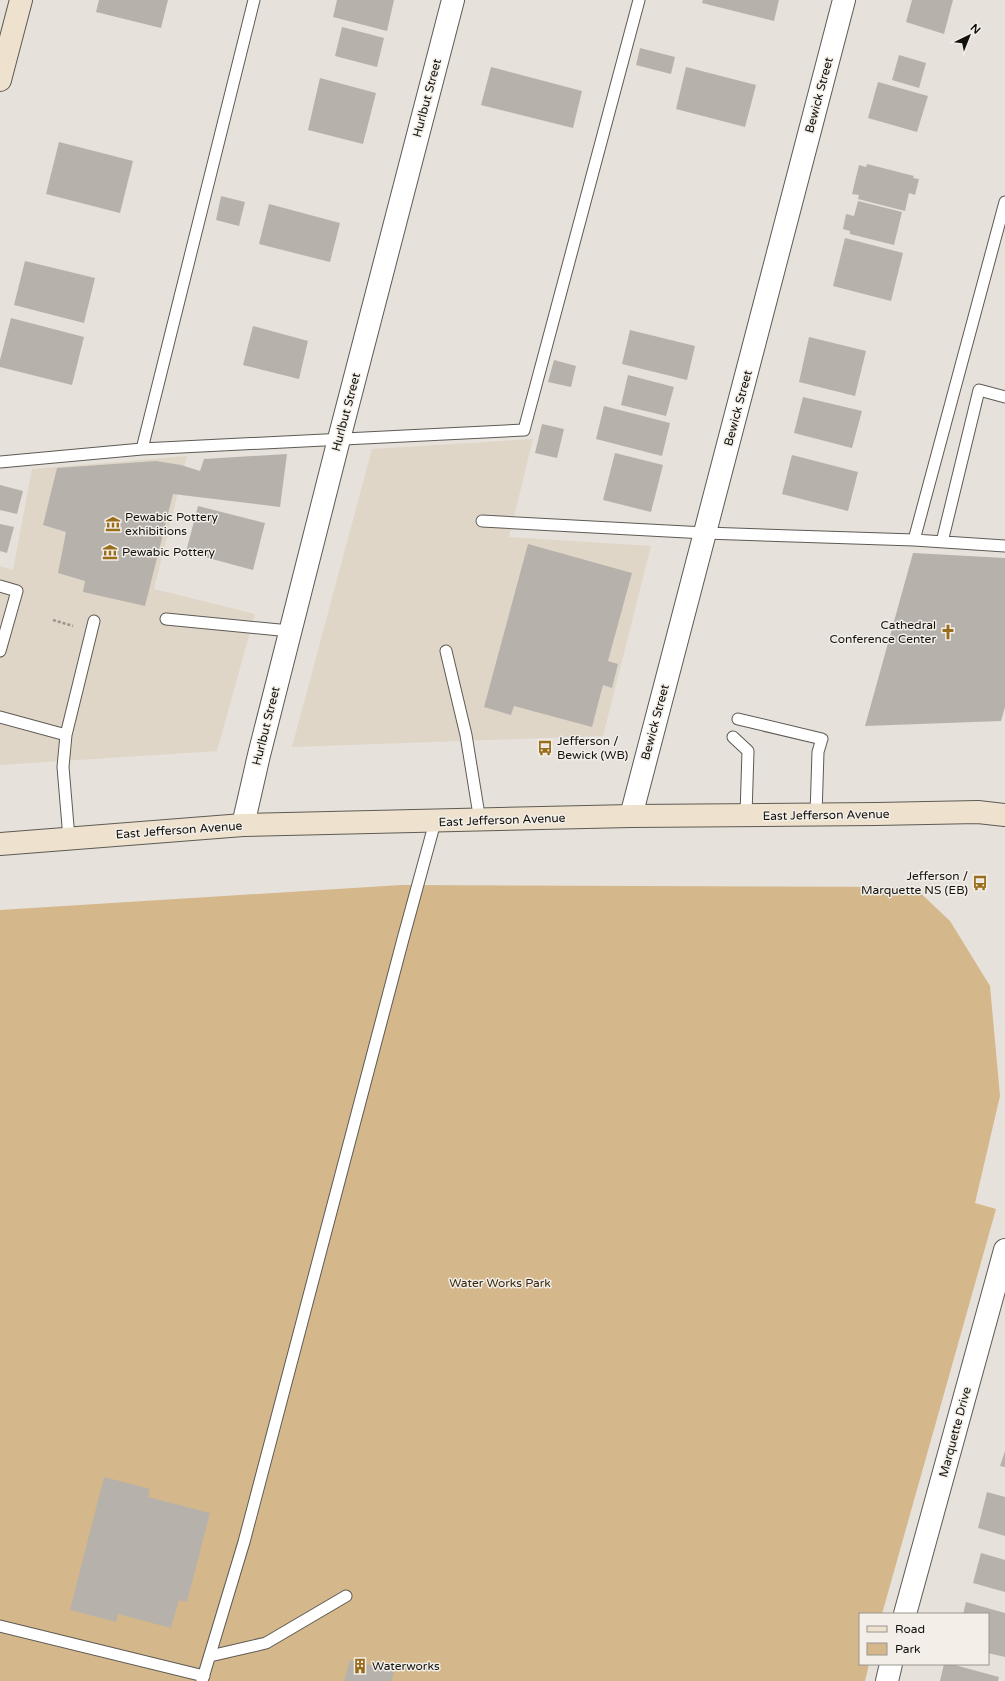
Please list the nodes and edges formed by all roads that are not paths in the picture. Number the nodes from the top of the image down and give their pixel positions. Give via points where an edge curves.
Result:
1 (21, 0) edge
2 (254, 0) edge
3 (453, 0) edge
4 (639, 0) edge
5 (844, 0) edge
6 (0, 80) edge
7 (1005, 202) edge
8 (1005, 397) edge
9 (339, 439) junction
10 (142, 449) junction
11 (0, 462) edge
12 (482, 521) dead end
13 (705, 533) junction
14 (914, 540) junction
15 (942, 542) junction
16 (1005, 546) edge
17 (0, 586) edge
18 (166, 619) dead end
19 (94, 621) dead end
20 (290, 631) junction
21 (0, 651) edge
22 (446, 651) dead end
23 (0, 717) edge
24 (738, 719) dead end
25 (66, 735) junction
26 (733, 737) dead end
27 (746, 815) junction
28 (816, 815) junction
29 (1005, 815) edge
30 (631, 816) junction
31 (480, 821) junction
32 (435, 822) junction
33 (243, 825) junction
34 (69, 838) junction
35 (0, 844) edge
36 (1005, 1250) edge
37 (346, 1596) dead end
38 (905, 1613) edge
39 (0, 1626) edge
40 (210, 1656) junction
41 (891, 1665) edge
42 (203, 1678) edge
43 (887, 1681) edge

1 - 6 main road
2 - 10 lane
3 - 9 street, Hurlbut Street
4 - 9 lane via 524,430
5 - 13 street, Bewick Street
7 - 14 lane
8 - 15 lane via 979,390
9 - 10 lane
9 - 20 street, Hurlbut Street
10 - 11 lane
12 - 13 lane
13 - 14 lane
13 - 30 street, Bewick Street
14 - 15 lane
15 - 16 lane
17 - 21 lane via 17,591
18 - 20 lane
19 - 25 lane
20 - 33 street, Hurlbut Street
22 - 31 lane via 466,735
23 - 25 lane
24 - 28 lane via 821,740 818,752
25 - 34 lane via 63,767
26 - 27 lane via 748,750
27 - 28 main road, East Jefferson Avenue
27 - 30 main road, East Jefferson Avenue
28 - 29 main road, East Jefferson Avenue via 978,812
30 - 31 main road, East Jefferson Avenue
31 - 32 main road, East Jefferson Avenue
32 - 33 main road, East Jefferson Avenue
32 - 40 lane via 244,1542
33 - 34 main road, East Jefferson Avenue
34 - 35 main road, East Jefferson Avenue
36 - 38 street, Marquette Drive
37 - 40 lane via 266,1643
39 - 42 lane
40 - 42 lane
41 - 43 street

